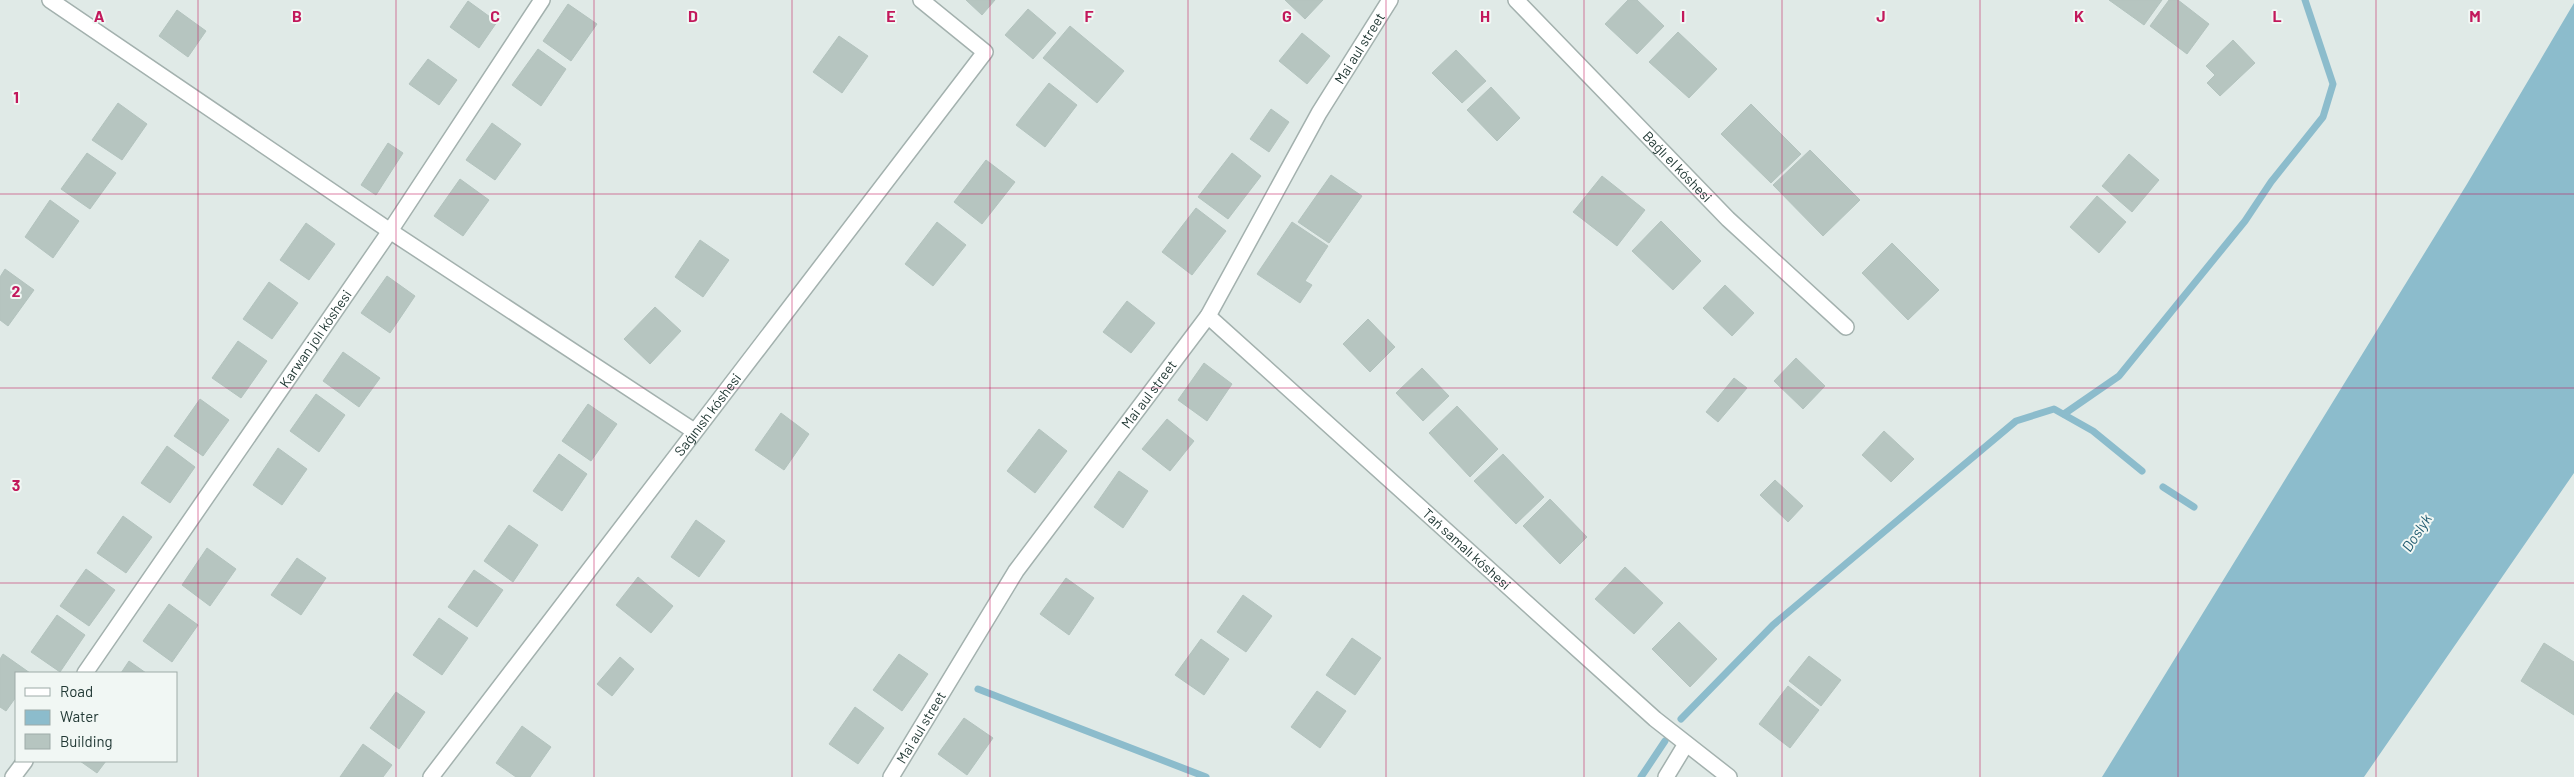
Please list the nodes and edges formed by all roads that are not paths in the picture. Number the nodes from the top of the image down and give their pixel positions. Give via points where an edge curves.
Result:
1 (50, 0) edge
2 (542, 0) edge
3 (921, 0) edge
4 (1390, 0) edge
5 (1516, 0) edge
6 (390, 231) junction
7 (1208, 316) junction
8 (1846, 327) dead end
9 (694, 432) junction
10 (86, 672) edge
11 (1686, 744) junction
12 (24, 762) edge
13 (14, 777) edge
14 (431, 777) edge
15 (891, 777) edge
16 (1666, 777) edge
17 (1729, 777) edge

1 - 6 street
2 - 6 street, Karwan jolı kóshesi
3 - 9 street, Saǵınısh kóshesi via 985,52
4 - 7 street, Mai aul street via 1319,113
5 - 8 street, Baǵlı el kóshesi via 1728,219
6 - 9 street
6 - 10 street, Karwan jolı kóshesi
7 - 11 street, Tań samalı kóshesi
7 - 15 street, Mai aul street via 1016,571
9 - 14 street, Saǵınısh kóshesi
11 - 16 street
11 - 17 street, Tań samalı kóshesi
12 - 13 street

